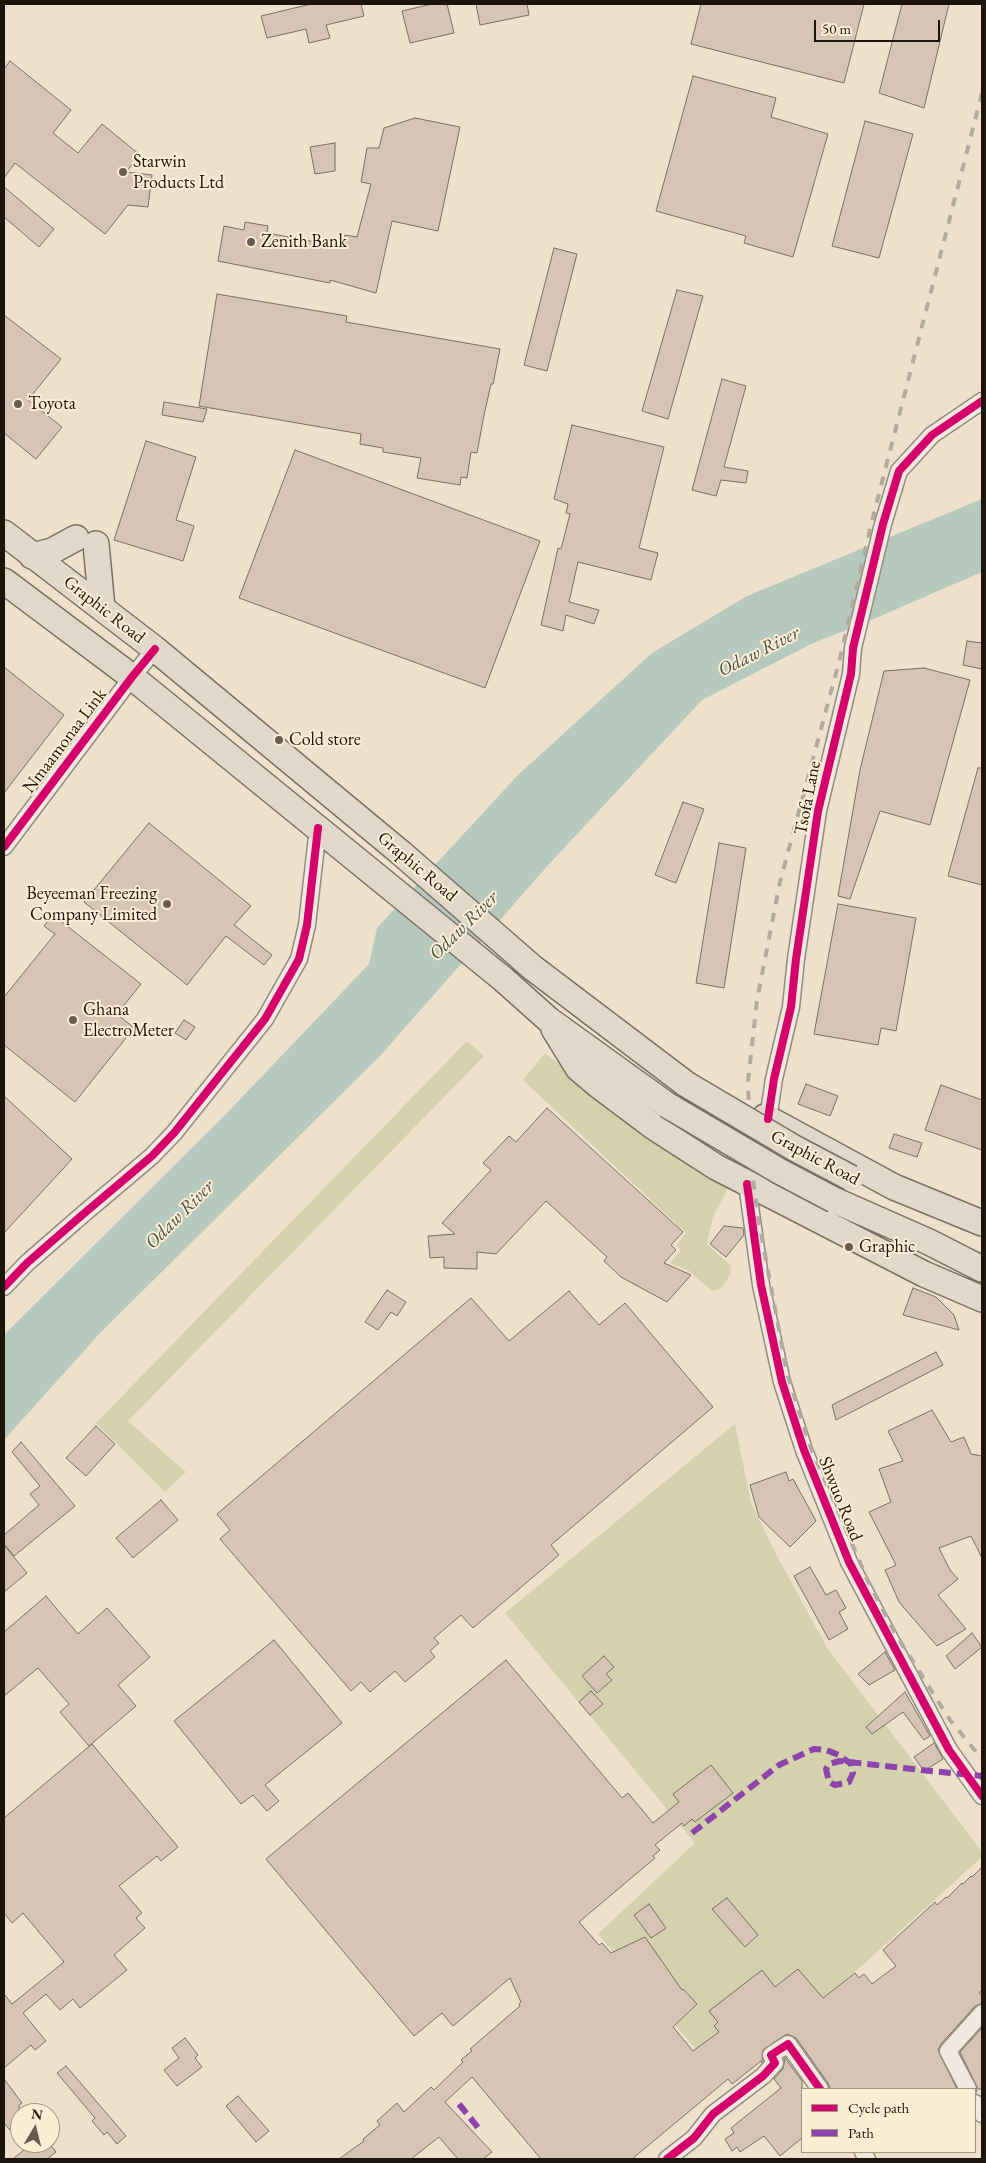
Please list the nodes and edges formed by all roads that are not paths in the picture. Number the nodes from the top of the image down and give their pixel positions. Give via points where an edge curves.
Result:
1 (982, 401) edge
2 (4, 533) edge
3 (32, 556) junction
4 (4, 581) edge
5 (102, 608) junction
6 (155, 649) junction
7 (132, 677) junction
8 (318, 828) junction
9 (4, 847) edge
10 (549, 1020) junction
11 (605, 1024) junction
12 (768, 1119) junction
13 (747, 1184) junction
14 (982, 1223) edge
15 (982, 1240) edge
16 (982, 1269) edge
17 (4, 1287) edge
18 (982, 1299) edge
19 (982, 1796) edge
20 (982, 2013) edge
21 (819, 2088) edge
22 (967, 2088) edge
23 (667, 2159) edge

1 - 12 street, Tsofa Lane via 932,435 899,471 883,524 818,810 791,1007
2 - 3 main road, Graphic Road
3 - 5 main road, Graphic Road
3 - 5 main road via 86,541
4 - 7 main road, Graphic Road
5 - 6 main road, Graphic Road
6 - 7 street, Nmaamonaa Link
6 - 11 main road, Graphic Road via 401,853 533,968
7 - 8 main road, Graphic Road
7 - 9 street, Nmaamonaa Link
8 - 10 main road, Graphic Road
8 - 17 street via 307,924 299,959 265,1019 152,1156
10 - 13 main road via 578,1068 598,1085 654,1127
10 - 16 main road, Graphic Road, bridge via 667,1105 779,1171
11 - 12 main road via 668,1064
11 - 15 main road, Graphic Road, bridge via 686,1084 796,1149
12 - 14 main road via 894,1187
13 - 18 main road via 924,1274
13 - 19 street, Shwuo Road via 761,1285 778,1362 804,1450 848,1562 949,1750
20 - 22 street via 948,2051
21 - 23 street via 788,2044 771,2055 775,2063 763,2076 713,2114 694,2138

